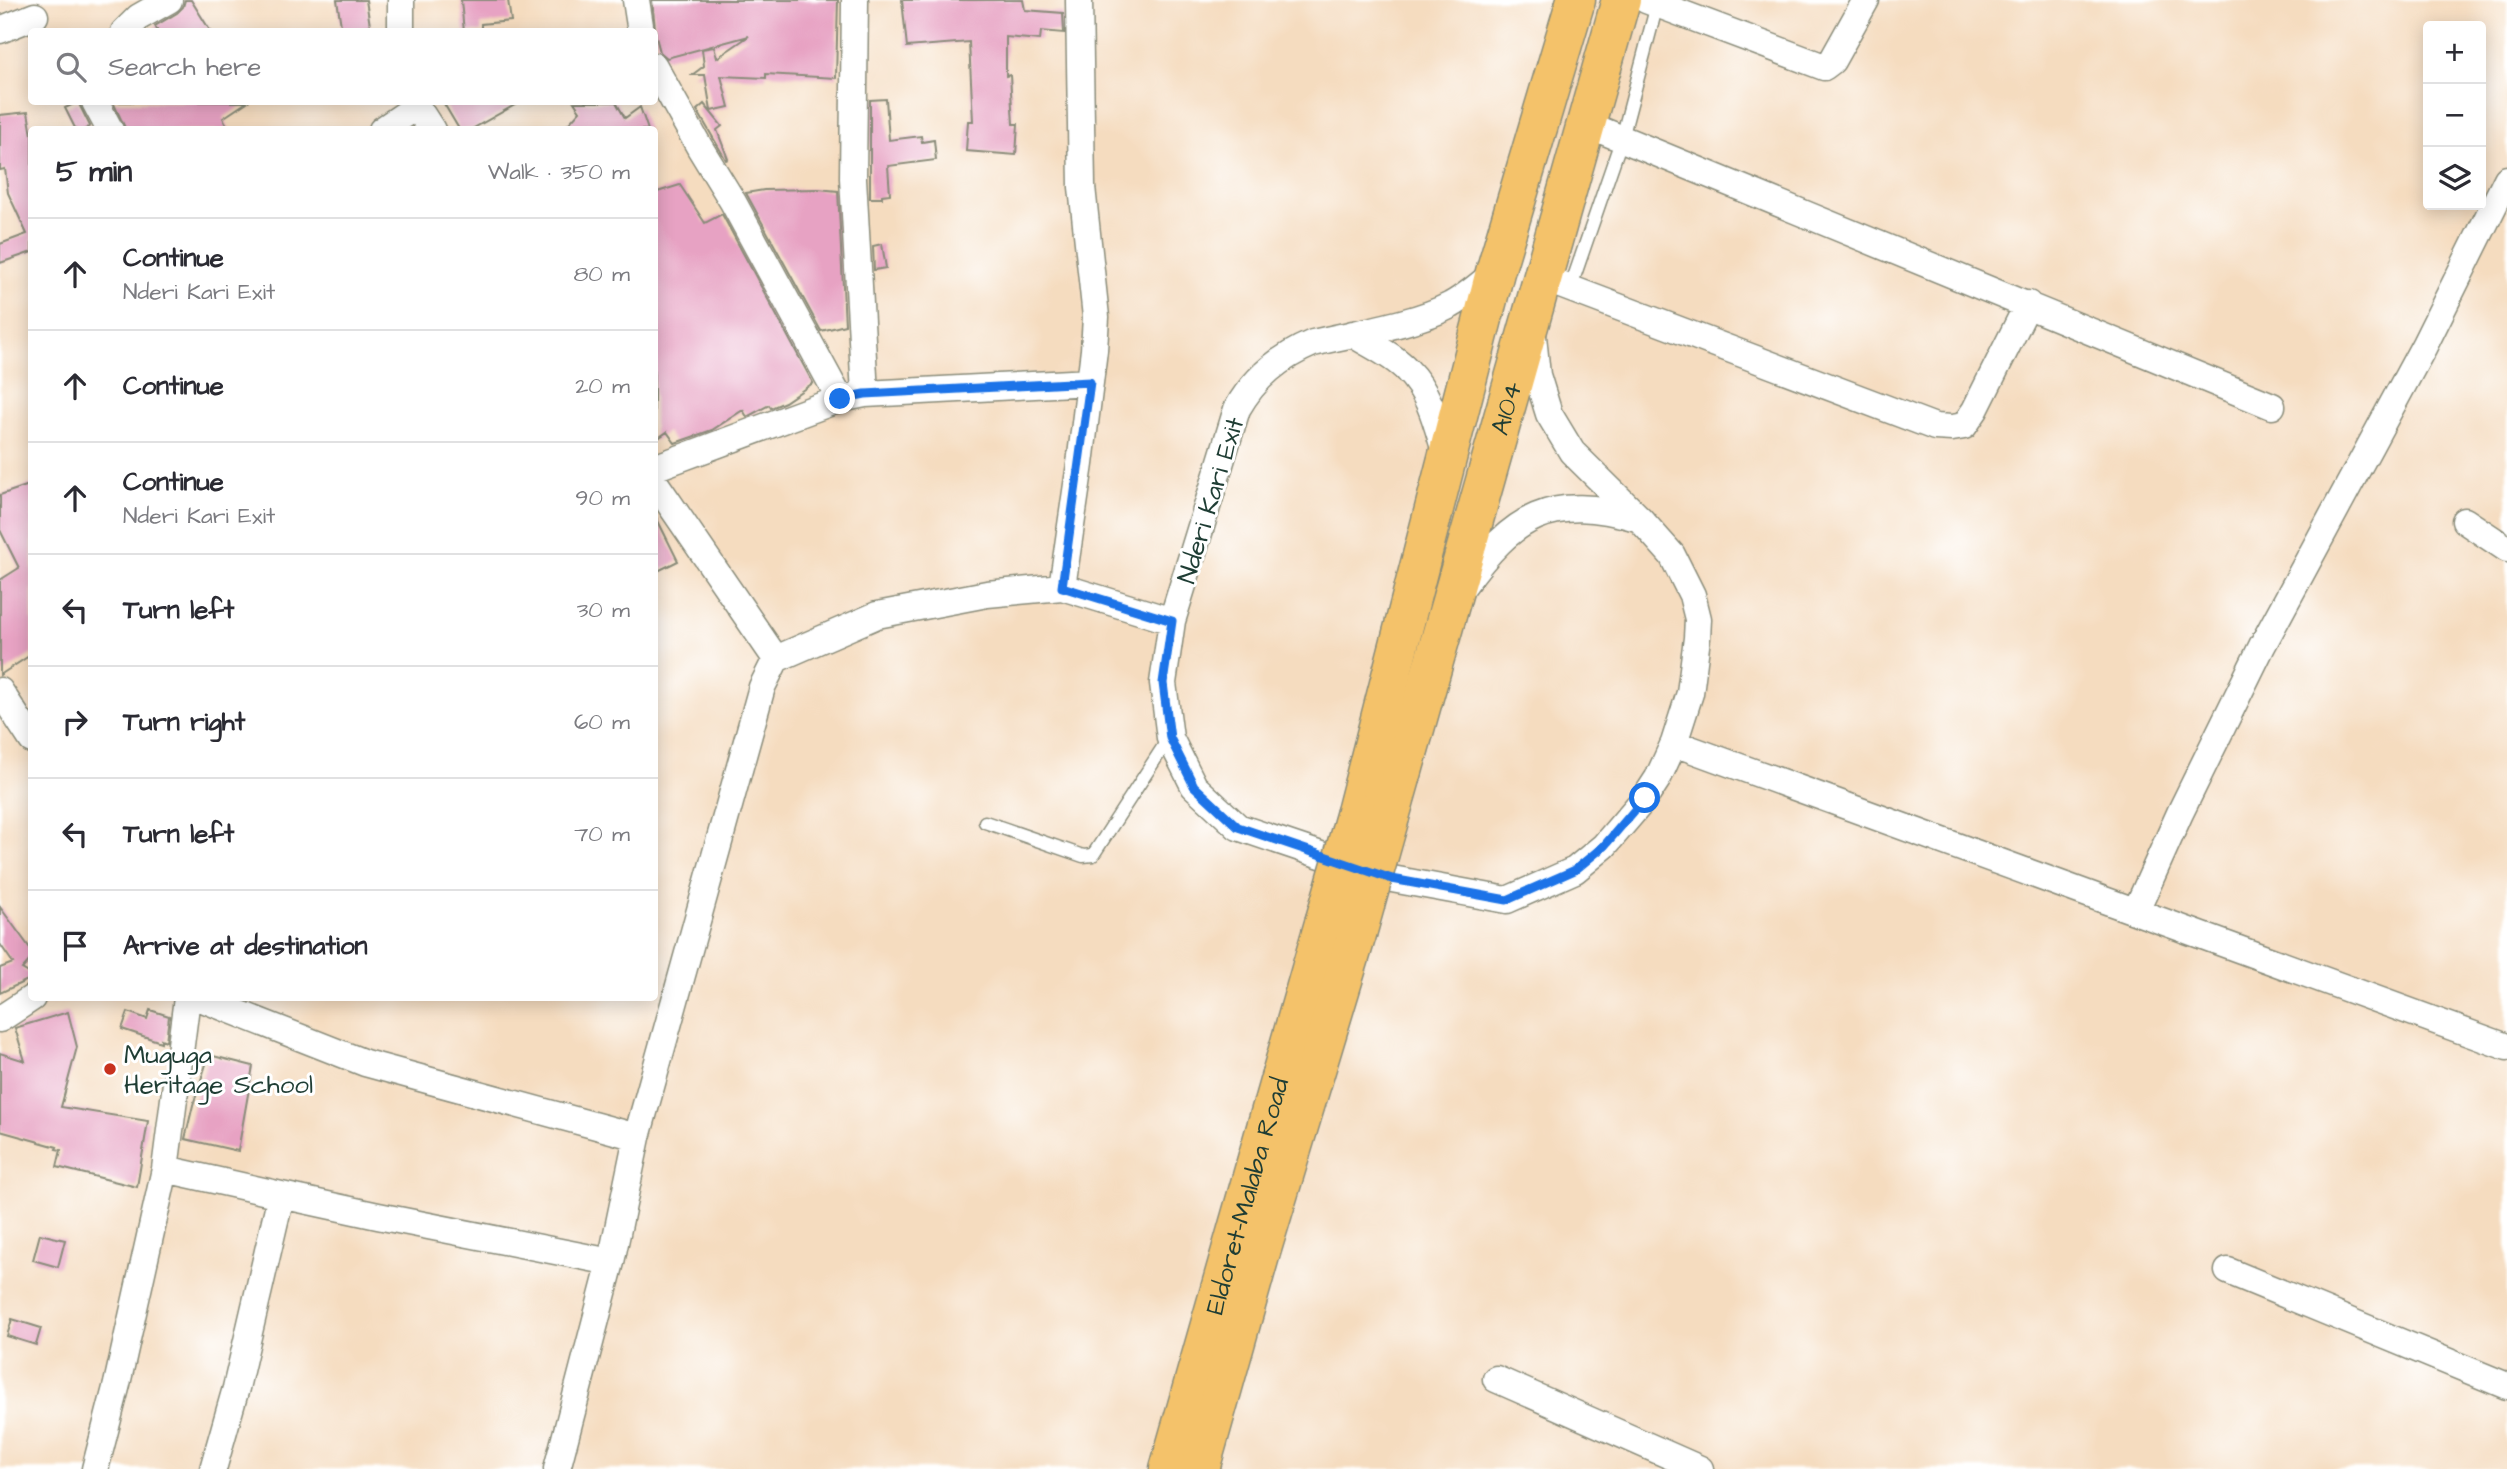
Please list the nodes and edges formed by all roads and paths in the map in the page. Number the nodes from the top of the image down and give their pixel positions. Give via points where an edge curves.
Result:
1 (169, 0) edge
2 (401, 0) edge
3 (636, 0) edge
4 (855, 0) edge
5 (1079, 0) edge
6 (1576, 0) edge
7 (1866, 0) edge
8 (1646, 1) edge
9 (36, 16) edge
10 (128, 28) edge
11 (401, 28) edge
12 (640, 28) edge
13 (0, 30) edge
14 (658, 73) edge
15 (97, 105) edge
16 (414, 105) edge
17 (416, 105) edge
18 (1586, 124) junction
19 (108, 126) edge
20 (387, 126) edge
21 (429, 126) edge
22 (1622, 138) junction
23 (2507, 178) edge
24 (1494, 272) junction
25 (1556, 283) junction
26 (2028, 304) junction
27 (1531, 317) junction
28 (1353, 334) junction
29 (1090, 382) junction
30 (852, 396) junction
31 (2272, 406) dead end
32 (1447, 459) junction
33 (658, 467) edge
34 (658, 487) edge
35 (1639, 518) junction
36 (2465, 521) dead end
37 (2507, 549) edge
38 (1062, 587) junction
39 (1449, 606) junction
40 (1172, 621) junction
41 (776, 660) junction
42 (0, 691) edge
43 (28, 734) edge
44 (1170, 738) junction
45 (1674, 743) junction
46 (1373, 815) junction
47 (985, 822) dead end
48 (2136, 911) junction
49 (1340, 929) junction
50 (28, 1001) edge
51 (187, 1001) edge
52 (208, 1001) edge
53 (0, 1019) edge
54 (2507, 1047) edge
55 (637, 1137) junction
56 (165, 1169) junction
57 (281, 1195) junction
58 (611, 1262) junction
59 (2228, 1271) dead end
60 (1496, 1379) dead end
61 (2507, 1386) edge
62 (95, 1469) edge
63 (214, 1469) edge
64 (557, 1469) edge
65 (1169, 1469) edge
66 (1200, 1469) edge
67 (1700, 1469) edge

1 - 10 street
2 - 11 street
3 - 12 street
4 - 30 street
5 - 29 street via 1083,187 1096,317
6 - 24 highway
7 - 8 street via 1832,61 1824,67
8 - 18 highway, A104
8 - 22 lane
9 - 13 street
14 - 30 street
15 - 19 street
16 - 20 street
17 - 21 street
18 - 22 street
18 - 25 highway, A104
22 - 25 lane
22 - 26 street
23 - 48 street via 2418,357 2262,646
24 - 28 street, Nderi Kari Exit via 1450,306
24 - 32 highway
25 - 26 street via 1936,427 1952,428 1964,426 1975,410
25 - 27 highway, A104
26 - 31 street
27 - 35 street via 1537,375 1549,414 1572,452
27 - 39 highway, A104
28 - 32 street via 1406,368 1417,382 1431,405
28 - 40 street, Nderi Kari Exit via 1314,342 1286,356 1245,394
29 - 30 street
29 - 38 street
30 - 33 street
32 - 46 highway
34 - 41 street
35 - 39 street via 1590,507 1522,522 1489,552
35 - 45 street via 1678,565 1698,619 1690,693
36 - 37 street
38 - 40 street
38 - 41 street via 987,594 877,615
39 - 46 highway, A104
40 - 44 street, Nderi Kari Exit via 1163,683
41 - 55 street via 762,687
42 - 43 street
44 - 45 street, Nderi Kari Exit via 1194,786 1238,827 1392,879 1507,900 1575,870 1604,846 1645,798
44 - 47 lane via 1093,855 1083,856
45 - 48 street
46 - 49 highway, bridge
48 - 54 street
49 - 65 highway, Eldoret-Malaba Road
49 - 66 highway, Eldoret-Malaba Road via 1265,1239
50 - 53 street
51 - 56 street
52 - 55 street via 365,1063
55 - 58 street
56 - 57 street
56 - 62 street
57 - 58 street
57 - 63 street
58 - 64 street
59 - 61 street
60 - 67 street

